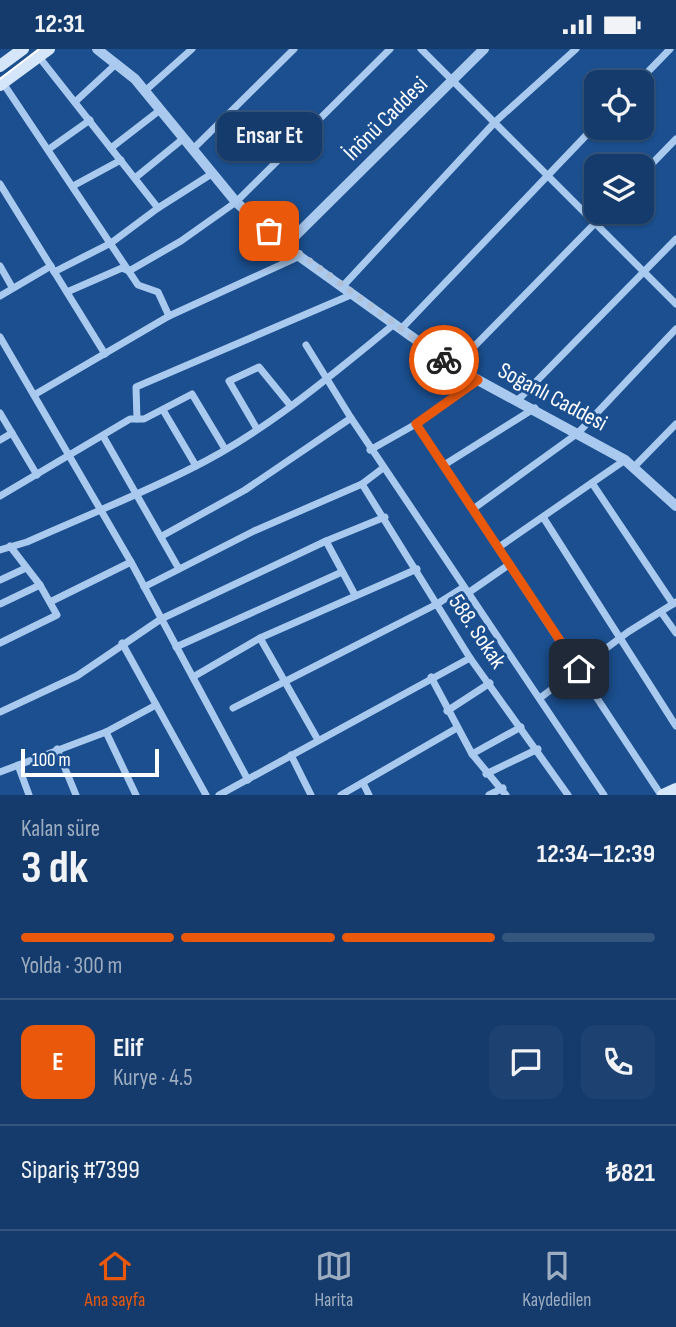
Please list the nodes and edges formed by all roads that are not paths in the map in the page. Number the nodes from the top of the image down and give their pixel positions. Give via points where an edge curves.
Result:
1 (23, 49) edge
2 (191, 49) edge
3 (294, 49) edge
4 (390, 49) edge
5 (421, 49) edge
6 (484, 49) edge
7 (576, 49) edge
8 (670, 49) edge
9 (104, 51) edge
10 (44, 53) edge
11 (116, 64) junction
12 (0, 66) edge
13 (650, 70) edge
14 (452, 80) junction
15 (1, 84) edge
16 (146, 90) junction
17 (75, 102) junction
18 (160, 110) junction
19 (90, 120) junction
20 (496, 121) junction
21 (584, 137) edge
22 (184, 138) junction
23 (676, 139) edge
24 (111, 148) junction
25 (49, 149) junction
26 (193, 149) junction
27 (121, 160) junction
28 (654, 162) edge
29 (213, 173) junction
30 (547, 175) junction
31 (135, 179) junction
32 (0, 184) edge
33 (73, 185) junction
34 (236, 202) junction
35 (158, 208) junction
36 (584, 212) edge
37 (594, 224) edge
38 (596, 224) edge
39 (676, 239) edge
40 (111, 243) junction
41 (285, 246) junction
42 (300, 256) junction
43 (0, 266) edge
44 (53, 269) junction
45 (129, 271) junction
46 (644, 272) junction
47 (343, 286) junction
48 (12, 287) junction
49 (67, 292) junction
50 (354, 294) junction
51 (0, 296) edge
52 (676, 304) edge
53 (169, 316) junction
54 (397, 327) junction
55 (676, 329) edge
56 (0, 337) edge
57 (306, 345) dead end
58 (106, 354) junction
59 (454, 367) junction
60 (325, 380) junction
61 (478, 380) junction
62 (34, 395) junction
63 (517, 401) junction
64 (290, 405) junction
65 (535, 408) junction
66 (163, 410) junction
67 (0, 413) edge
68 (351, 418) junction
69 (138, 419) junction
70 (416, 424) junction
71 (676, 424) edge
72 (257, 429) junction
73 (12, 433) junction
74 (578, 433) junction
75 (103, 436) junction
76 (0, 440) edge
77 (225, 449) junction
78 (370, 450) junction
79 (70, 456) junction
80 (629, 463) junction
81 (196, 465) junction
82 (444, 465) junction
83 (383, 468) junction
84 (37, 475) junction
85 (592, 483) junction
86 (362, 484) junction
87 (137, 491) junction
88 (0, 496) edge
89 (676, 506) edge
90 (101, 509) junction
91 (473, 509) junction
92 (385, 517) junction
93 (543, 517) junction
94 (162, 536) junction
95 (326, 541) junction
96 (10, 546) junction
97 (499, 547) junction
98 (0, 550) edge
99 (131, 562) junction
100 (510, 565) junction
101 (26, 568) junction
102 (179, 569) junction
103 (417, 569) junction
104 (342, 572) junction
105 (0, 580) edge
106 (40, 585) junction
107 (144, 587) junction
108 (466, 590) junction
109 (355, 595) junction
110 (50, 602) junction
111 (674, 603) edge
112 (0, 604) edge
113 (437, 604) junction
114 (661, 612) junction
115 (161, 619) junction
116 (676, 633) edge
117 (260, 638) junction
118 (620, 639) junction
119 (0, 643) edge
120 (122, 643) junction
121 (176, 647) junction
122 (470, 658) junction
123 (579, 669) junction
124 (193, 677) junction
125 (431, 677) junction
126 (286, 683) junction
127 (490, 683) junction
128 (540, 698) junction
129 (156, 705) junction
130 (233, 708) dead end
131 (447, 711) junction
132 (0, 712) edge
133 (676, 726) edge
134 (522, 727) junction
135 (457, 728) junction
136 (106, 731) junction
137 (318, 740) junction
138 (57, 749) junction
139 (538, 749) junction
140 (472, 754) junction
141 (291, 755) junction
142 (18, 765) junction
143 (0, 772) edge
144 (486, 774) junction
145 (248, 780) junction
146 (363, 783) junction
147 (676, 789) edge
148 (504, 791) edge
149 (30, 795) edge
150 (76, 795) edge
151 (136, 795) edge
152 (206, 795) edge
153 (219, 795) edge
154 (311, 795) edge
155 (341, 795) edge
156 (369, 795) edge
157 (489, 795) edge
158 (568, 795) edge
159 (604, 795) edge
160 (662, 795) edge

1 - 12 main road
2 - 16 street
3 - 26 street
4 - 34 street
5 - 14 street
6 - 14 street, İnönü Caddesi
7 - 20 street
8 - 13 street
9 - 11 street, Soğanlı Caddesi
10 - 15 main road
10 - 17 street
11 - 16 street, Soğanlı Caddesi
11 - 17 street
14 - 20 street
14 - 41 street, İnönü Caddesi
15 - 25 street
16 - 18 street, Soğanlı Caddesi
17 - 19 street
18 - 22 street, Soğanlı Caddesi
18 - 24 street
19 - 24 street
19 - 25 street
20 - 30 street
20 - 47 street
21 - 30 street
22 - 26 street, Soğanlı Caddesi
22 - 31 street
23 - 28 street
24 - 27 street
25 - 33 street
26 - 29 street, Soğanlı Caddesi
27 - 31 street
27 - 33 street
29 - 34 street, Soğanlı Caddesi
29 - 35 street
30 - 36 street
30 - 54 street
31 - 35 street
32 - 44 street
33 - 40 street
34 - 41 street, Soğanlı Caddesi
34 - 45 street
35 - 40 street
37 - 59 street
38 - 46 street
39 - 46 street
40 - 44 street
40 - 45 street
41 - 42 street, Soğanlı Caddesi
42 - 47 street, Soğanlı Caddesi
42 - 53 street
43 - 48 street
44 - 48 street
44 - 49 street
45 - 49 street via 122,268
45 - 53 street via 138,285 158,292
46 - 52 street
46 - 63 street
47 - 50 street, Soğanlı Caddesi
48 - 51 street
49 - 58 street
50 - 54 street, Soğanlı Caddesi
50 - 69 street via 136,387
53 - 58 street
54 - 59 street, Soğanlı Caddesi
54 - 60 street
55 - 74 street
56 - 62 street
57 - 60 street
58 - 62 street
59 - 61 street, Soğanlı Caddesi
60 - 64 street
60 - 68 street
61 - 63 street, Soğanlı Caddesi
61 - 70 street
62 - 79 street
63 - 65 street, Soğanlı Caddesi
64 - 72 street
64 - 72 street via 260,366 229,381
65 - 74 street, Soğanlı Caddesi
65 - 82 street
66 - 69 street
66 - 77 street via 191,394
66 - 81 street
67 - 73 street
68 - 78 street
68 - 94 street via 245,490
69 - 75 street
70 - 78 street
70 - 82 street
71 - 80 street
72 - 77 street
73 - 76 street
73 - 84 street
74 - 80 street, Soğanlı Caddesi
74 - 91 street
75 - 79 street
75 - 87 street
77 - 81 street
78 - 83 street
79 - 84 street
79 - 90 street
80 - 85 street
80 - 89 street, Soğanlı Caddesi
81 - 87 street
82 - 91 street
83 - 86 street
83 - 108 street
84 - 88 street
85 - 93 street
85 - 111 street
86 - 92 street, 588. Sokak
86 - 102 street
87 - 90 street
87 - 94 street
90 - 96 street via 27,543
90 - 99 street
91 - 97 street
92 - 95 street
92 - 103 street, 588. Sokak
93 - 97 street
93 - 118 street
94 - 102 street
95 - 104 street
95 - 115 street
96 - 98 street
96 - 101 street
97 - 100 street
99 - 107 street
99 - 110 street
100 - 108 street
100 - 123 street
101 - 105 street
101 - 106 street
102 - 107 street
103 - 109 street
103 - 113 street, 588. Sokak
104 - 109 street
104 - 121 street
106 - 110 street
106 - 112 street
107 - 115 street
108 - 113 street
108 - 128 street
109 - 117 street
110 - 119 street via 57,615
111 - 114 street
113 - 122 street, 588. Sokak
113 - 126 street
114 - 116 street
114 - 118 street
115 - 120 street
115 - 121 street
117 - 124 street
117 - 126 street
118 - 123 street
118 - 133 street
120 - 129 street
120 - 132 street via 77,675
121 - 124 street
122 - 125 street
122 - 127 street, 588. Sokak
123 - 128 street
123 - 160 street
124 - 145 street
125 - 131 street
125 - 137 street
126 - 130 street
126 - 137 street
127 - 131 street
127 - 134 street, 588. Sokak
128 - 159 street
129 - 136 street
129 - 152 street
131 - 135 street
134 - 139 street, 588. Sokak
134 - 140 street
135 - 140 street
135 - 146 street
136 - 138 street
136 - 151 street
137 - 141 street
138 - 142 street
138 - 150 street
139 - 144 street
139 - 158 street, 588. Sokak
140 - 144 street
141 - 145 street
141 - 154 street
142 - 143 street
142 - 149 street
144 - 148 street
145 - 153 street
146 - 155 street
146 - 156 street
147 - 160 main road
148 - 157 street

